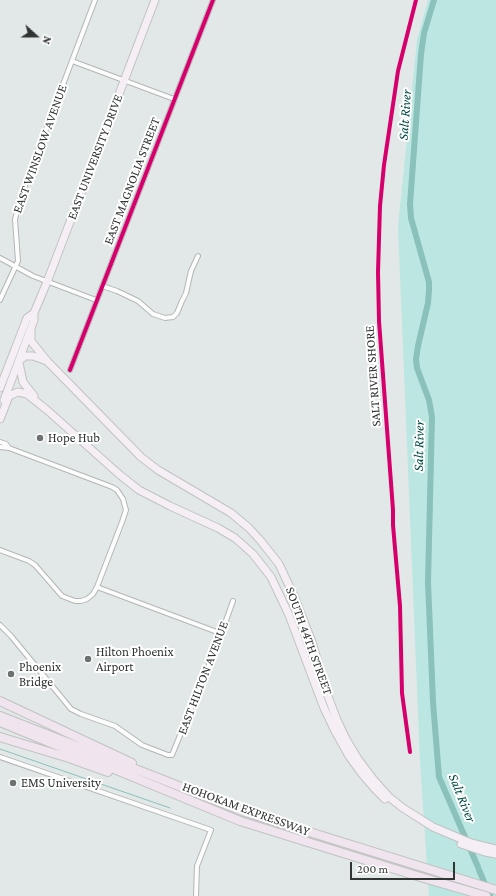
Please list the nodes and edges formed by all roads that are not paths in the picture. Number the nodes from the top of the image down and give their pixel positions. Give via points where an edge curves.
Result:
1 (95, 0) edge
2 (155, 0) edge
3 (213, 0) edge
4 (72, 60) junction
5 (124, 80) junction
6 (174, 99) junction
7 (198, 256) dead end
8 (0, 258) edge
9 (17, 267) junction
10 (47, 282) junction
11 (102, 286) junction
12 (0, 300) edge
13 (96, 300) junction
14 (34, 313) junction
15 (31, 328) junction
16 (12, 358) junction
17 (19, 360) junction
18 (47, 362) junction
19 (70, 370) dead end
20 (0, 388) edge
21 (47, 410) junction
22 (0, 411) edge
23 (0, 419) edge
24 (0, 442) edge
25 (0, 447) edge
26 (9, 448) junction
27 (0, 550) edge
28 (97, 587) junction
29 (233, 601) dead end
30 (0, 625) edge
31 (220, 635) junction
32 (0, 701) edge
33 (0, 716) edge
34 (0, 722) edge
35 (0, 737) edge
36 (0, 756) edge
37 (176, 784) junction
38 (179, 796) junction
39 (402, 809) junction
40 (496, 849) edge
41 (496, 854) edge
42 (446, 874) junction
43 (496, 886) edge
44 (496, 890) edge
45 (196, 896) edge
46 (486, 896) edge

1 - 4 street, EAST WINSLOW AVENUE
2 - 5 main road, EAST UNIVERSITY DRIVE
3 - 6 street, EAST MAGNOLIA STREET
4 - 5 street
4 - 9 street, EAST WINSLOW AVENUE via 25,185 15,219
5 - 6 street
5 - 10 main road, EAST UNIVERSITY DRIVE
6 - 11 street, EAST MAGNOLIA STREET
7 - 11 street via 191,271 186,293 173,317 165,318 153,314 138,301
8 - 9 street
9 - 10 street
9 - 12 street, EAST WINSLOW AVENUE
10 - 13 street
10 - 14 main road, EAST UNIVERSITY DRIVE
11 - 13 street, EAST MAGNOLIA STREET
13 - 19 street, EAST MAGNOLIA STREET
14 - 15 main road, EAST UNIVERSITY DRIVE
14 - 16 main road, EAST UNIVERSITY DRIVE via 27,318
15 - 17 main road, EAST UNIVERSITY DRIVE
15 - 18 main road, SOUTH 44TH STREET via 31,341
16 - 17 main road
16 - 20 main road, EAST UNIVERSITY DRIVE
17 - 18 main road via 25,356 33,356
17 - 21 main road via 23,382
17 - 22 main road, EAST UNIVERSITY DRIVE
18 - 39 main road, SOUTH 44TH STREET via 141,457 158,470 231,513 260,540 278,564 294,596 346,739 373,779
21 - 23 main road via 27,394 18,392 10,396
21 - 39 main road, SOUTH 44TH STREET via 139,490 218,528 245,546 263,565 290,615 324,708 349,756 375,790
24 - 26 street
25 - 26 street
26 - 28 street via 112,487 124,499 125,514
27 - 28 street via 36,565 58,592 75,602 88,599
28 - 31 street
29 - 31 street, EAST HILTON AVENUE
30 - 31 street, EAST HILTON AVENUE via 12,636 71,709 115,726 142,745 172,756
32 - 37 highway
33 - 37 highway, HOHOKAM EXPRESSWAY
34 - 38 highway, HOHOKAM EXPRESSWAY
35 - 38 highway
36 - 45 street via 212,830 197,866
37 - 42 highway, HOHOKAM EXPRESSWAY via 251,814
38 - 46 highway, HOHOKAM EXPRESSWAY via 252,825
39 - 40 main road, SOUTH 44TH STREET via 451,835
39 - 41 main road, SOUTH 44TH STREET via 422,826 452,841
42 - 43 highway
42 - 44 highway, HOHOKAM EXPRESSWAY

